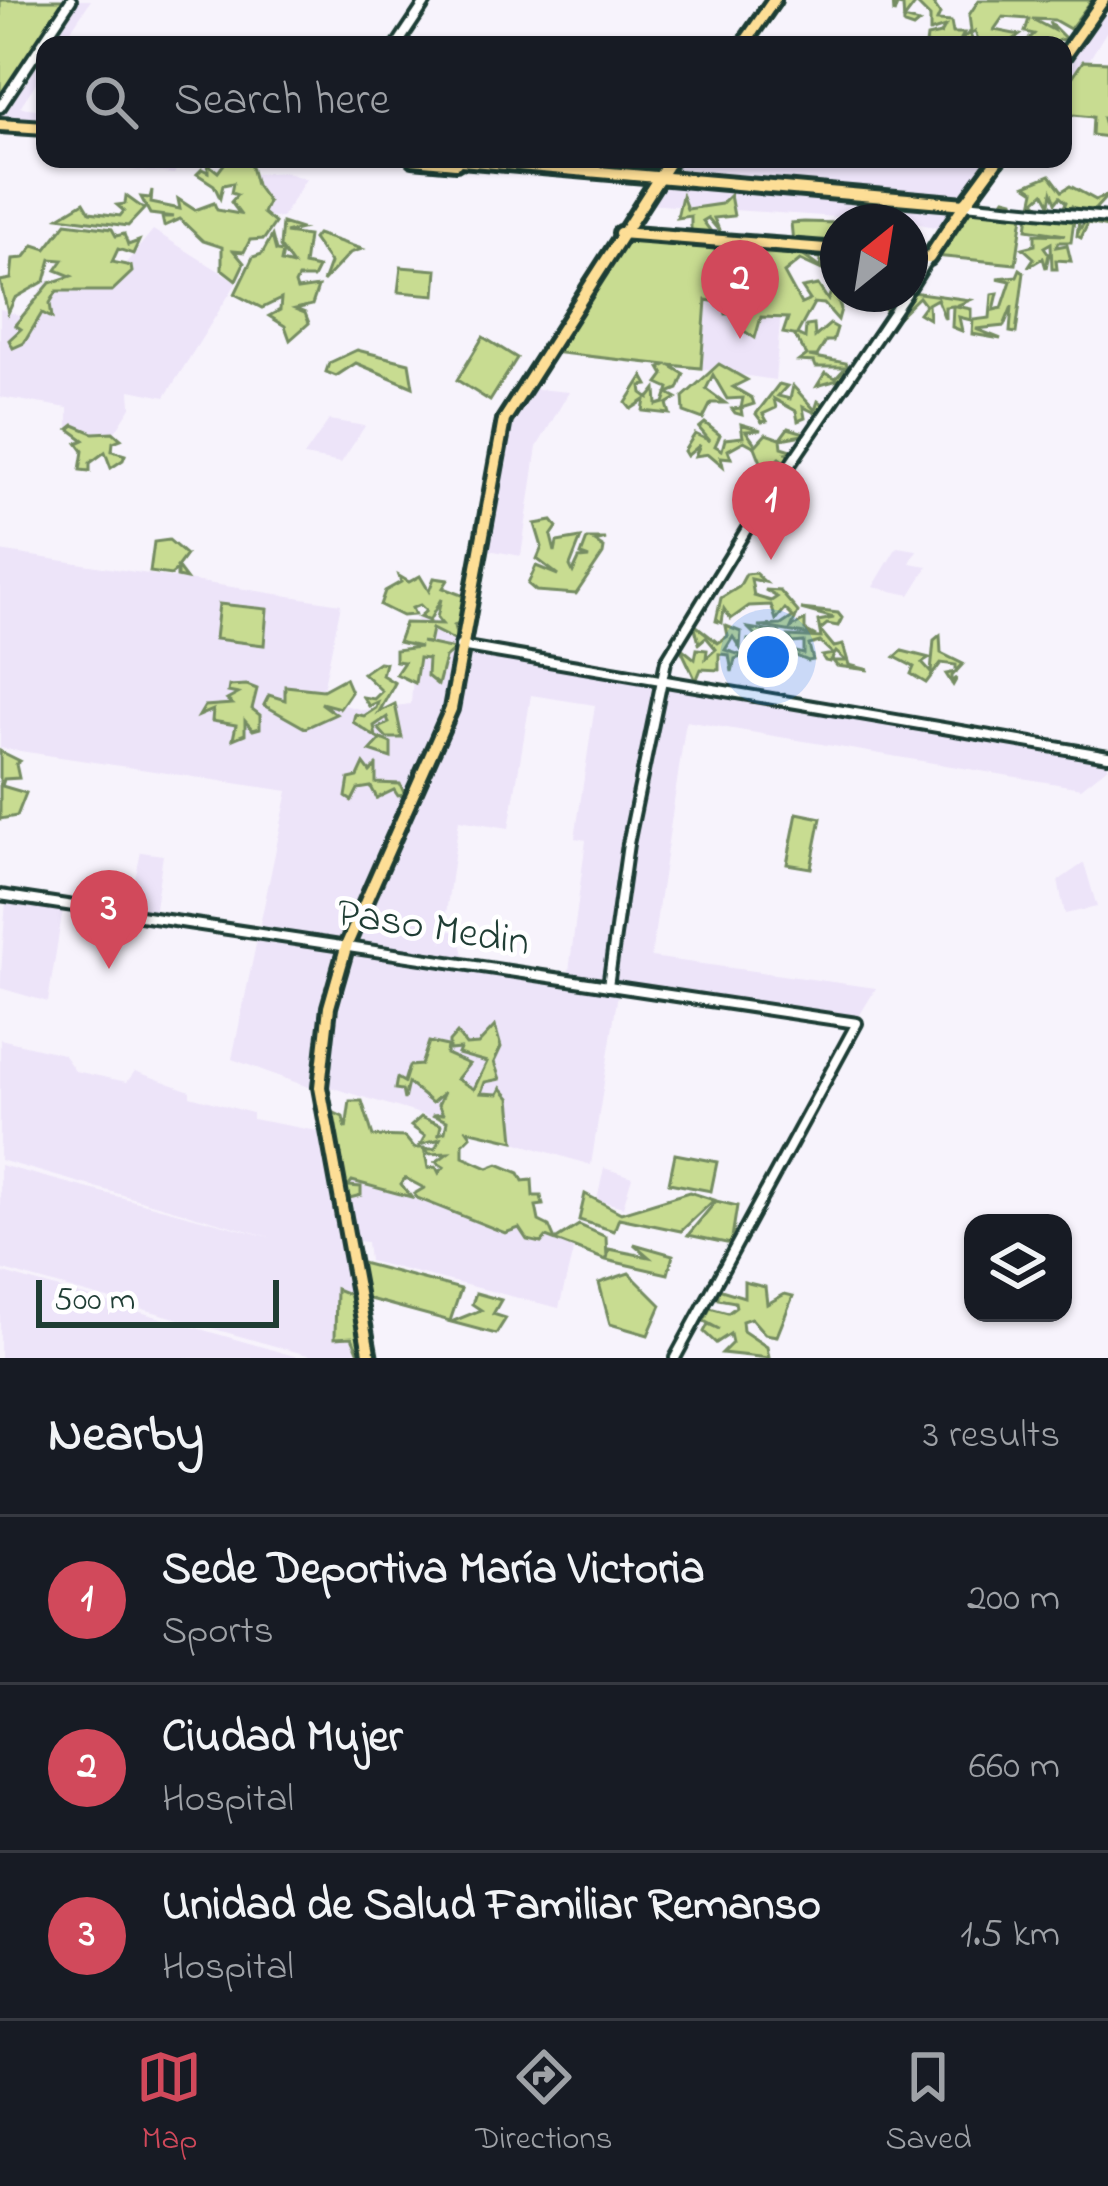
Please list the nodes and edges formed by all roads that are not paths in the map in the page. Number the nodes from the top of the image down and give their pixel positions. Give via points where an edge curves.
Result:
1 (71, 0) edge
2 (427, 0) edge
3 (776, 0) edge
4 (1101, 0) edge
5 (47, 36) edge
6 (403, 36) edge
7 (752, 36) edge
8 (1072, 41) edge
9 (36, 53) edge
10 (0, 107) edge
11 (0, 123) edge
12 (36, 126) edge
13 (531, 168) edge
14 (663, 168) edge
15 (990, 168) edge
16 (656, 179) junction
17 (965, 204) junction
18 (1108, 218) edge
19 (622, 233) junction
20 (820, 249) edge
21 (929, 258) edge
22 (894, 312) edge
23 (461, 646) junction
24 (661, 680) junction
25 (1108, 756) edge
26 (0, 895) edge
27 (344, 947) junction
28 (608, 986) junction
29 (369, 1358) edge
30 (675, 1358) edge

1 - 5 street
2 - 6 street
3 - 7 main road
4 - 8 main road
9 - 10 street
11 - 12 main road
13 - 16 main road
14 - 16 main road
15 - 17 main road
16 - 17 main road
16 - 19 main road
17 - 18 street
17 - 21 main road
19 - 20 main road
19 - 23 main road via 504,419
22 - 24 street via 676,642
23 - 24 street
23 - 27 main road via 449,714
24 - 25 street
24 - 28 street
26 - 27 street, Paso Medin
27 - 28 street, Paso Medin
27 - 29 main road via 327,1007 319,1087
28 - 30 street, Paso Medin via 857,1023

